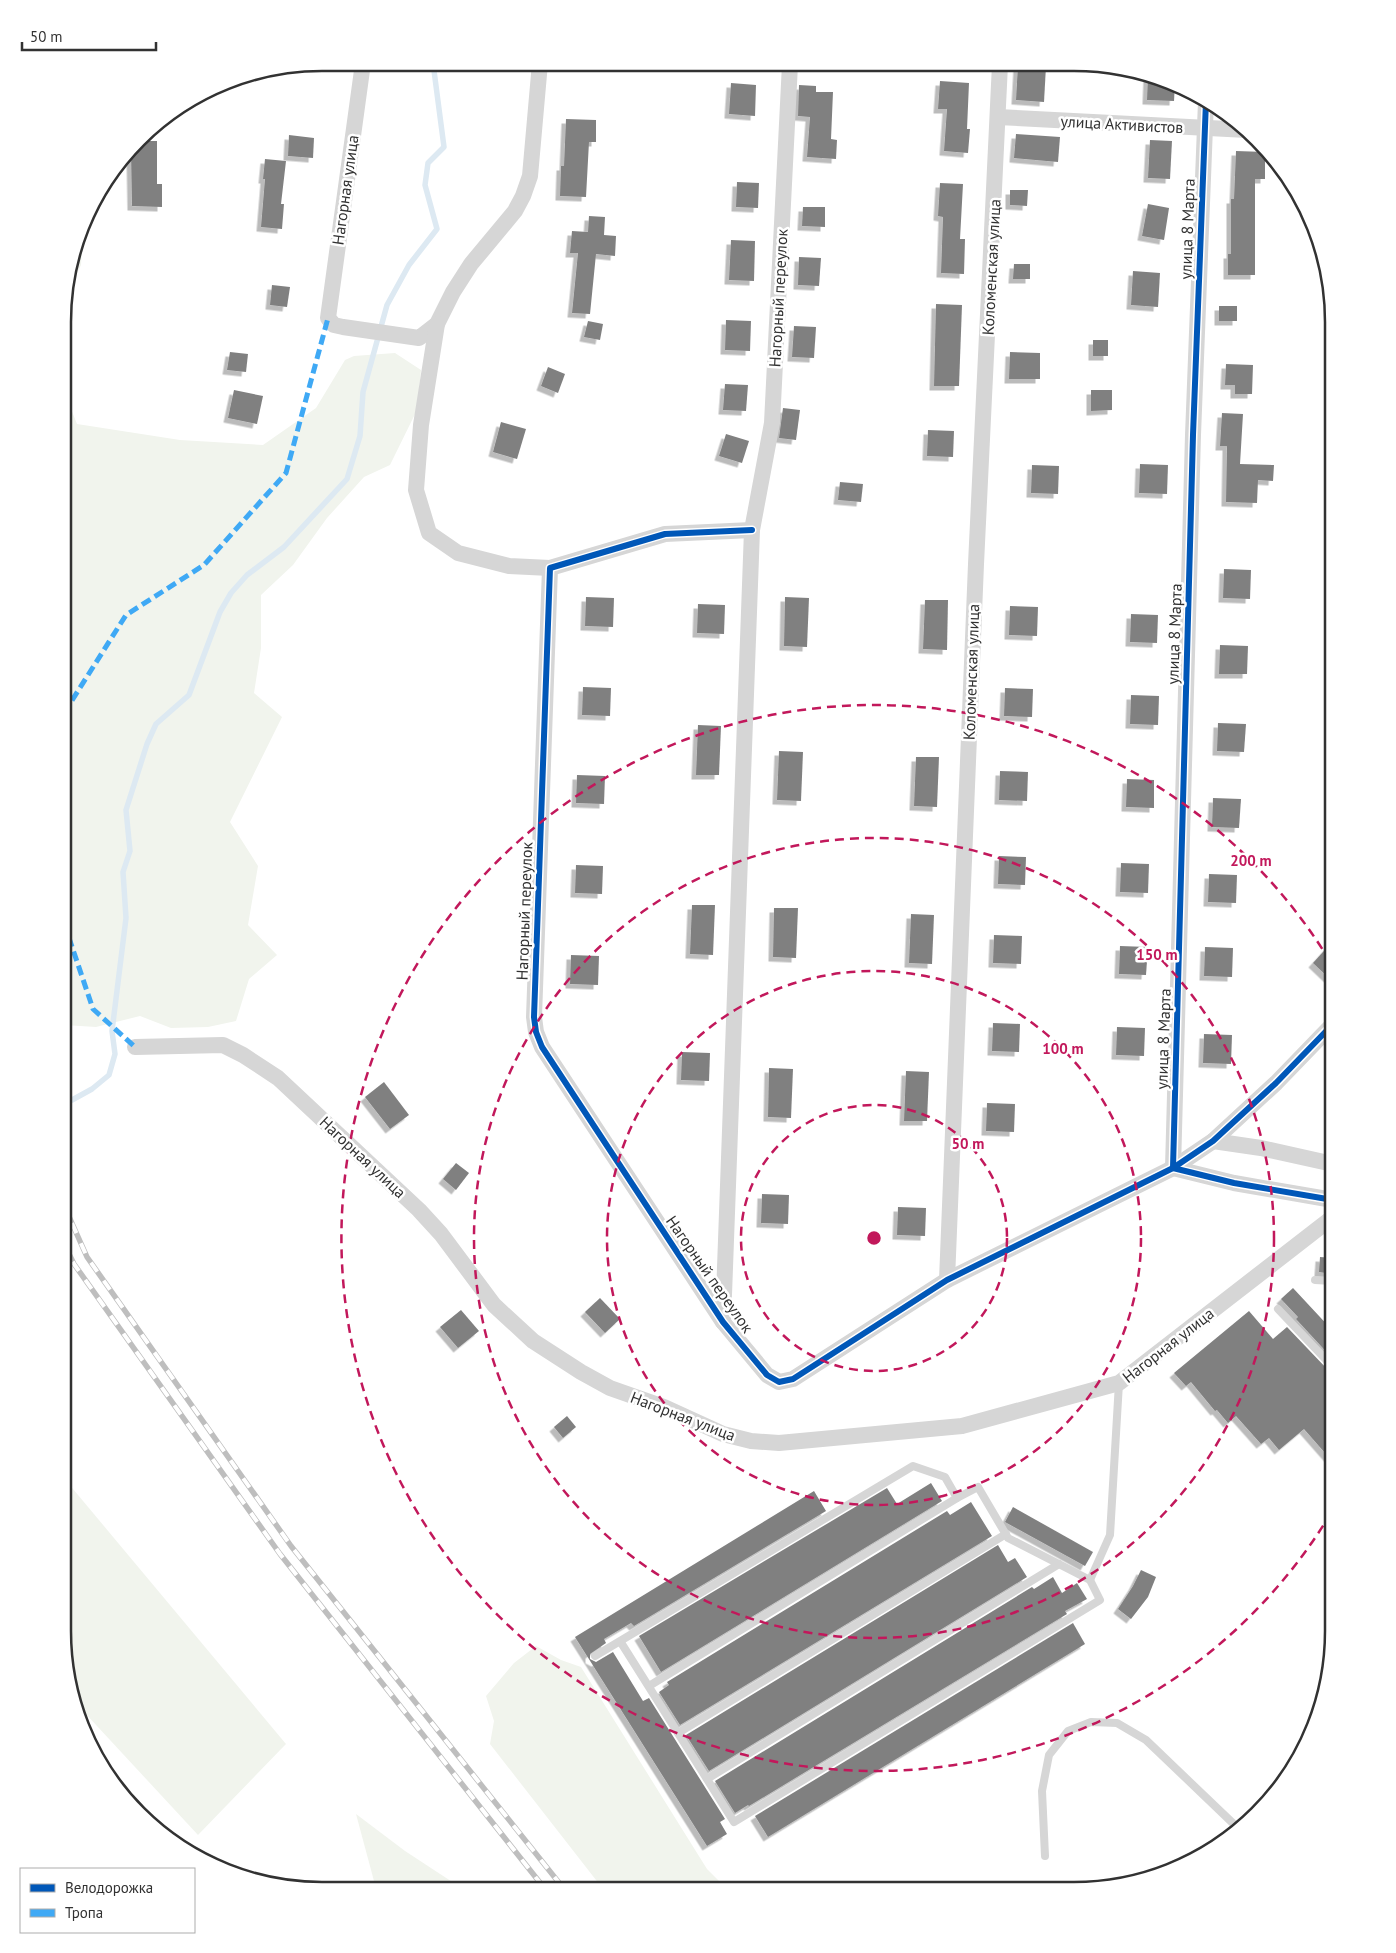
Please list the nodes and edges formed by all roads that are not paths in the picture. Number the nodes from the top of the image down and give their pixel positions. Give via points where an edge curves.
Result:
1 (362, 71) edge
2 (539, 71) edge
3 (790, 71) edge
4 (1000, 71) edge
5 (1206, 109) edge
6 (998, 117) junction
7 (1205, 128) junction
8 (1235, 129) edge
9 (437, 324) junction
10 (752, 530) junction
11 (550, 568) junction
12 (1325, 1032) edge
13 (135, 1047) dead end
14 (1213, 1141) junction
15 (1325, 1162) edge
16 (1173, 1168) junction
17 (1325, 1199) edge
18 (1325, 1223) edge
19 (947, 1280) junction
20 (1315, 1280) dead end
21 (1325, 1281) edge
22 (1278, 1309) dead end
23 (723, 1322) junction
24 (1325, 1359) edge
25 (1119, 1383) junction
26 (957, 1498) junction
27 (1006, 1534) junction
28 (1059, 1564) junction
29 (1090, 1580) junction
30 (620, 1641) junction
31 (595, 1656) dead end
32 (649, 1686) junction
33 (678, 1732) junction
34 (707, 1779) junction
35 (1234, 1824) edge
36 (1045, 1856) dead end

1 - 9 street, Нагорная улица via 328,318 334,325 342,327 419,338
2 - 9 street via 530,176 523,196 515,211 471,264
3 - 10 street, Нагорный переулок via 772,424
4 - 6 street, Коломенская улица
5 - 7 street, улица 8 Марта
6 - 7 street, улица Активистов
6 - 19 street, Коломенская улица
7 - 8 street, улица Активистов
7 - 16 street, улица 8 Марта via 1193,435
9 - 11 street via 421,425 416,490 429,533 458,553 510,566
10 - 11 street via 665,534
10 - 23 street, Нагорный переулок
11 - 23 street, Нагорный переулок via 536,1032 542,1047
12 - 14 street
13 - 25 street, Нагорная улица via 223,1045 278,1078 418,1210 441,1234 494,1305 533,1341 610,1388 664,1407 723,1434 779,1443 962,1426
14 - 15 street
14 - 16 street
16 - 17 street via 1234,1183
16 - 19 street
18 - 25 street, Нагорная улица
19 - 23 street, Нагорный переулок via 793,1379 779,1382 766,1375
20 - 21 lane
22 - 24 lane
25 - 29 lane via 1110,1535
26 - 27 lane via 978,1487
26 - 30 lane via 945,1476 913,1466
26 - 32 lane
27 - 28 lane
27 - 33 lane
28 - 29 lane
28 - 34 lane
29 - 34 lane via 1100,1600 734,1822
30 - 31 lane
30 - 32 lane
32 - 33 lane
33 - 34 lane
35 - 36 lane via 1146,1740 1117,1724 1091,1722 1068,1731 1050,1755 1042,1791

